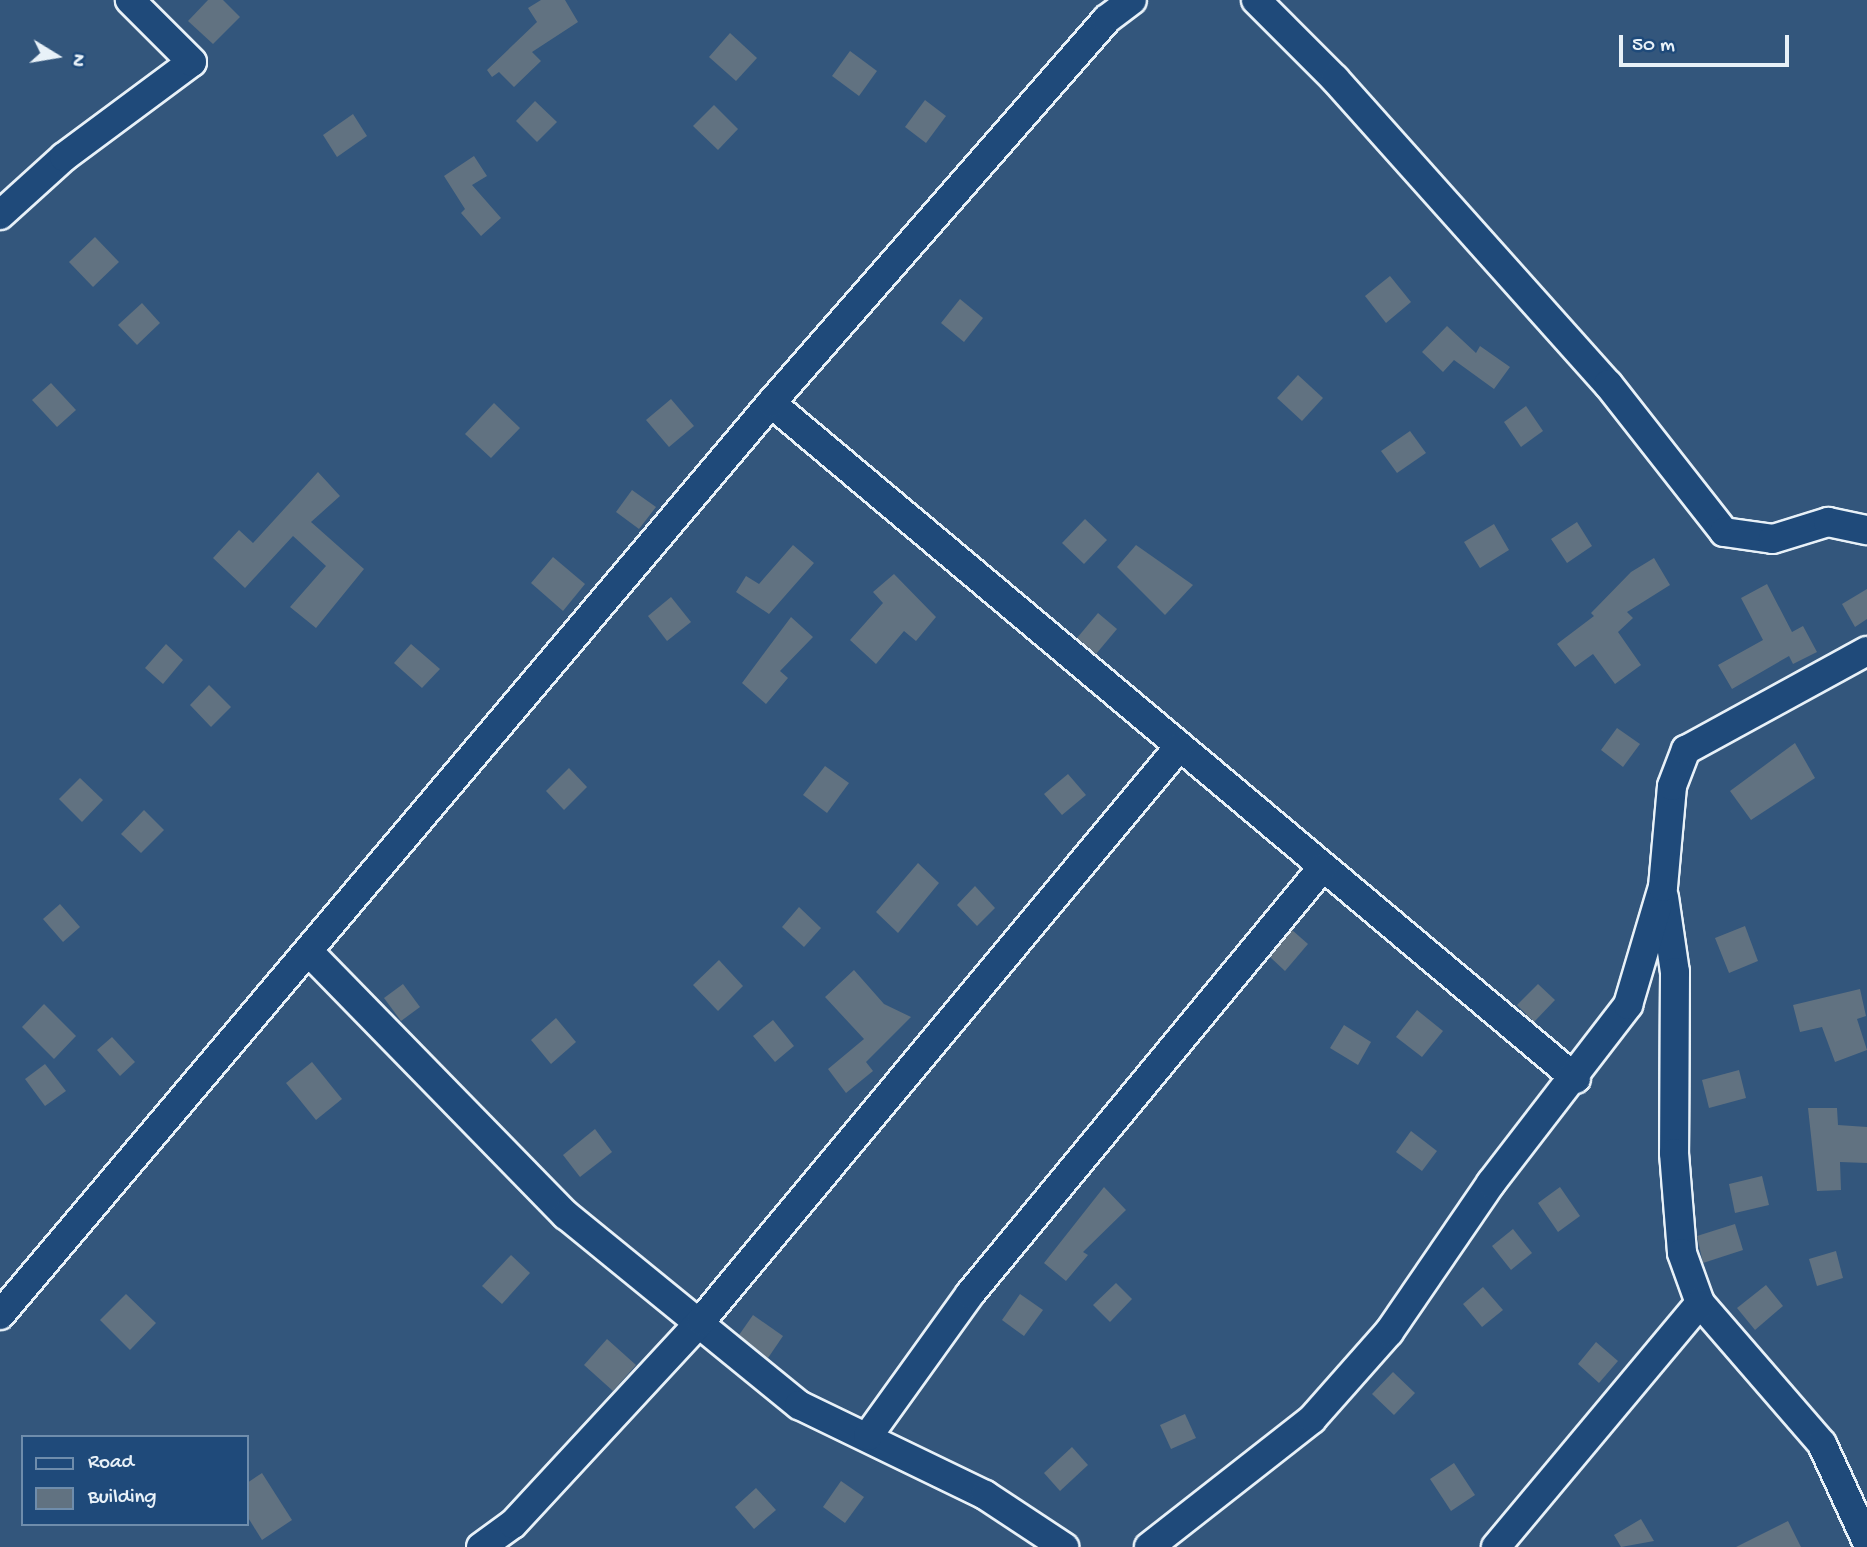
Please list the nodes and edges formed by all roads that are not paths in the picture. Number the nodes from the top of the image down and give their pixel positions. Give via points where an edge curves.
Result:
1 (130, 0) edge
2 (1132, 0) edge
3 (1256, 0) edge
4 (0, 215) edge
5 (771, 403) junction
6 (1867, 530) edge
7 (1867, 651) edge
8 (1178, 748) junction
9 (1322, 868) junction
10 (1663, 887) junction
11 (309, 952) junction
12 (1576, 1079) junction
13 (1700, 1303) junction
14 (0, 1315) edge
15 (701, 1321) junction
16 (868, 1436) junction
17 (1867, 1542) edge
18 (481, 1547) edge
19 (1064, 1547) edge
20 (1149, 1547) edge
21 (1496, 1547) edge

1 - 4 street via 192,62 64,158
2 - 5 street via 1107,19
3 - 6 street via 1335,79 1608,383 1724,532 1773,539 1828,522
5 - 8 street
5 - 11 street
7 - 10 street via 1686,750 1672,786
8 - 9 street
8 - 15 street
9 - 12 street
9 - 16 street via 970,1294
10 - 12 street via 1628,1005
10 - 13 street via 1675,972 1674,1153 1682,1253
11 - 14 street
11 - 15 street via 566,1215
12 - 20 street via 1491,1183 1389,1332 1312,1419
13 - 17 street via 1822,1444
13 - 21 street
15 - 16 street via 799,1405
15 - 18 street via 513,1524
16 - 19 street via 985,1495

